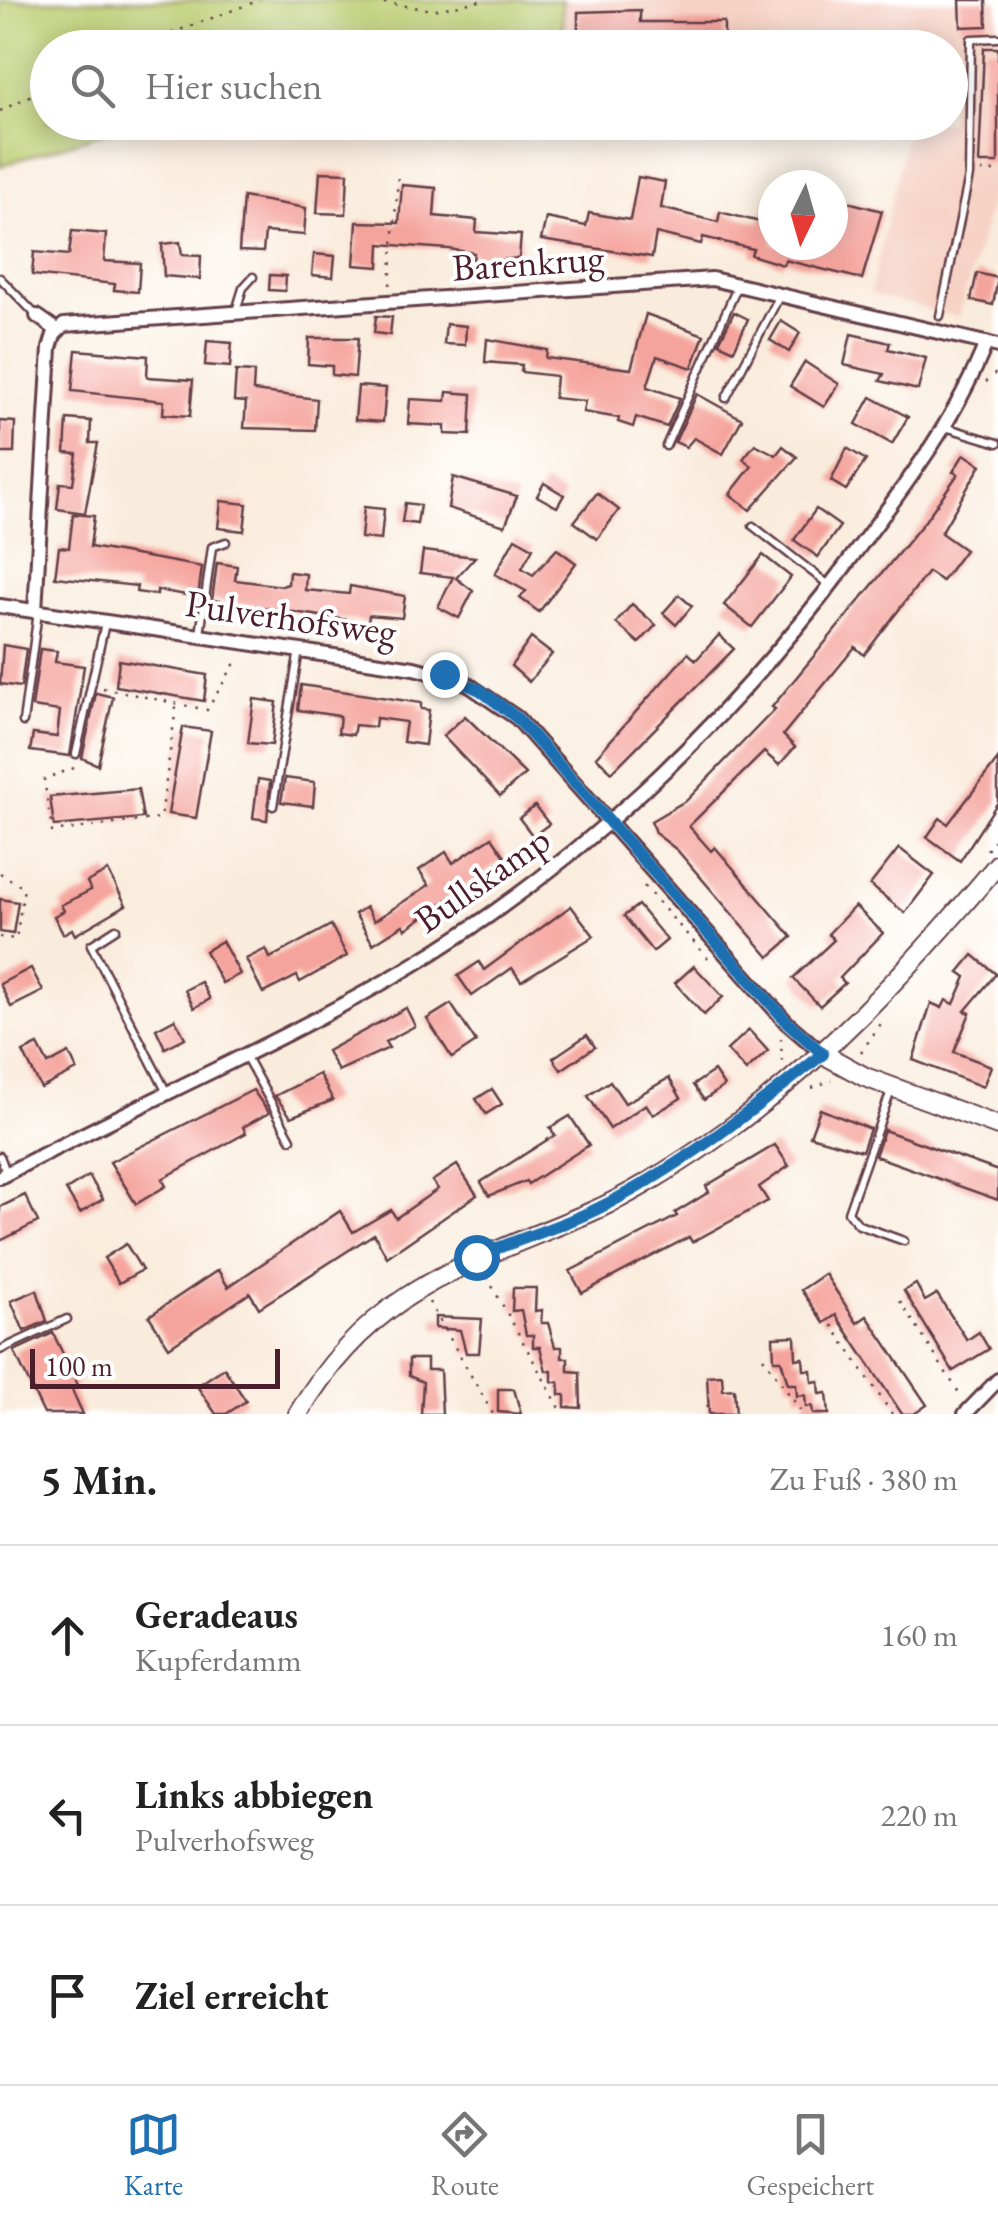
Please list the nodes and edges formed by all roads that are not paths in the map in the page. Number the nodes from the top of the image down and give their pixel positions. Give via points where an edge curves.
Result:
1 (998, 38) edge
2 (253, 277) dead end
3 (0, 278) edge
4 (740, 282) junction
5 (781, 292) junction
6 (236, 312) junction
7 (37, 316) joint
8 (940, 316) dead end
9 (57, 330) junction
10 (992, 345) edge
11 (726, 398) dead end
12 (944, 426) junction
13 (998, 443) edge
14 (666, 446) dead end
15 (754, 526) dead end
16 (226, 542) dead end
17 (830, 586) junction
18 (0, 606) edge
19 (36, 611) junction
20 (105, 622) junction
21 (200, 636) junction
22 (299, 650) junction
23 (24, 722) dead end
24 (76, 754) road end
25 (273, 806) dead end
26 (610, 822) junction
27 (998, 864) edge
28 (116, 929) dead end
29 (823, 1054) junction
30 (244, 1055) junction
31 (892, 1087) junction
32 (168, 1094) junction
33 (998, 1126) edge
34 (291, 1139) dead end
35 (0, 1156) edge
36 (3, 1175) edge
37 (904, 1242) dead end
38 (66, 1320) dead end
39 (0, 1350) edge
40 (998, 1380) edge
41 (970, 1409) edge
42 (298, 1414) edge

1 - 8 lane via 971,39 970,171
2 - 6 lane
3 - 7 lane
4 - 5 street, Barenkrug
4 - 6 street, Barenkrug via 701,279
4 - 14 lane
5 - 10 street, Barenkrug
5 - 11 lane
6 - 9 street, Barenkrug
7 - 9 street
9 - 19 street via 50,348
10 - 12 street, Bullskamp
12 - 13 lane
12 - 17 street, Bullskamp
15 - 17 lane
16 - 21 lane via 212,548
17 - 26 street, Bullskamp via 746,685
18 - 19 street, Pulverhofsweg
19 - 20 street, Pulverhofsweg
19 - 23 lane
20 - 21 street, Pulverhofsweg
20 - 24 lane
21 - 22 street, Pulverhofsweg
22 - 25 lane
22 - 26 street, Pulverhofsweg via 414,668 480,690 517,718
26 - 29 street, Pulverhofsweg
26 - 30 street, Bullskamp via 521,893 402,971
27 - 29 street
28 - 32 lane via 91,946
29 - 31 street, Pulverhofsweg
29 - 42 street via 660,1174 594,1210 453,1267 401,1298 343,1351
30 - 32 street, Bullskamp
30 - 34 lane
31 - 33 street, Pulverhofsweg
31 - 37 lane via 848,1212 858,1225
32 - 36 street, Bullskamp
35 - 36 lane
38 - 39 lane
40 - 41 street

